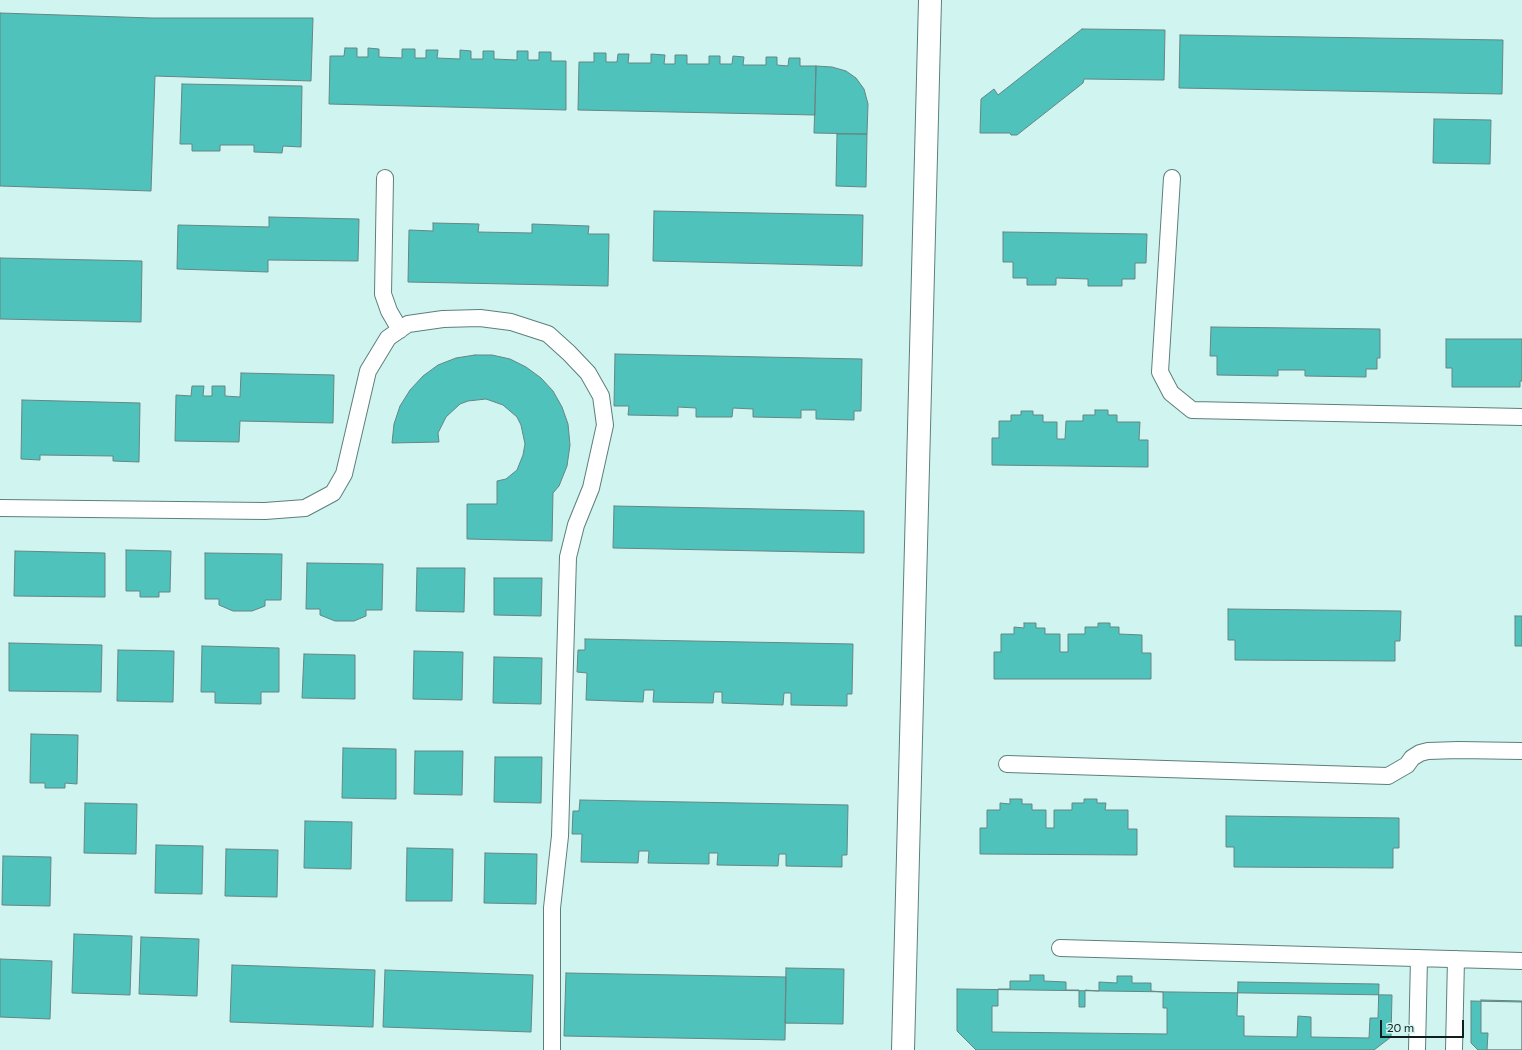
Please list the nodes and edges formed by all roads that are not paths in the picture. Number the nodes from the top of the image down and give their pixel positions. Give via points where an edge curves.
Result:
1 (930, 0) edge
2 (384, 178) dead end
3 (1172, 178) dead end
4 (400, 330) junction
5 (1522, 417) edge
6 (0, 508) edge
7 (1522, 751) edge
8 (1007, 764) dead end
9 (1060, 948) dead end
10 (1420, 958) junction
11 (1456, 959) junction
12 (1522, 961) edge
13 (552, 1050) edge
14 (903, 1050) edge
15 (1417, 1050) edge
16 (1454, 1050) edge

1 - 14 street
2 - 4 lane via 383,294
3 - 5 lane via 1160,372 1171,393 1192,410
4 - 6 lane via 388,338 368,371 344,474 333,493 305,508 265,511
4 - 13 lane via 408,324 443,319 480,318 511,322 548,334 588,373 602,396 605,425 591,488 576,525 568,557 560,836 552,908
7 - 8 lane via 1428,751 1412,758 1407,765 1388,776
9 - 10 lane
10 - 11 lane
10 - 15 lane
11 - 12 lane
11 - 16 lane

